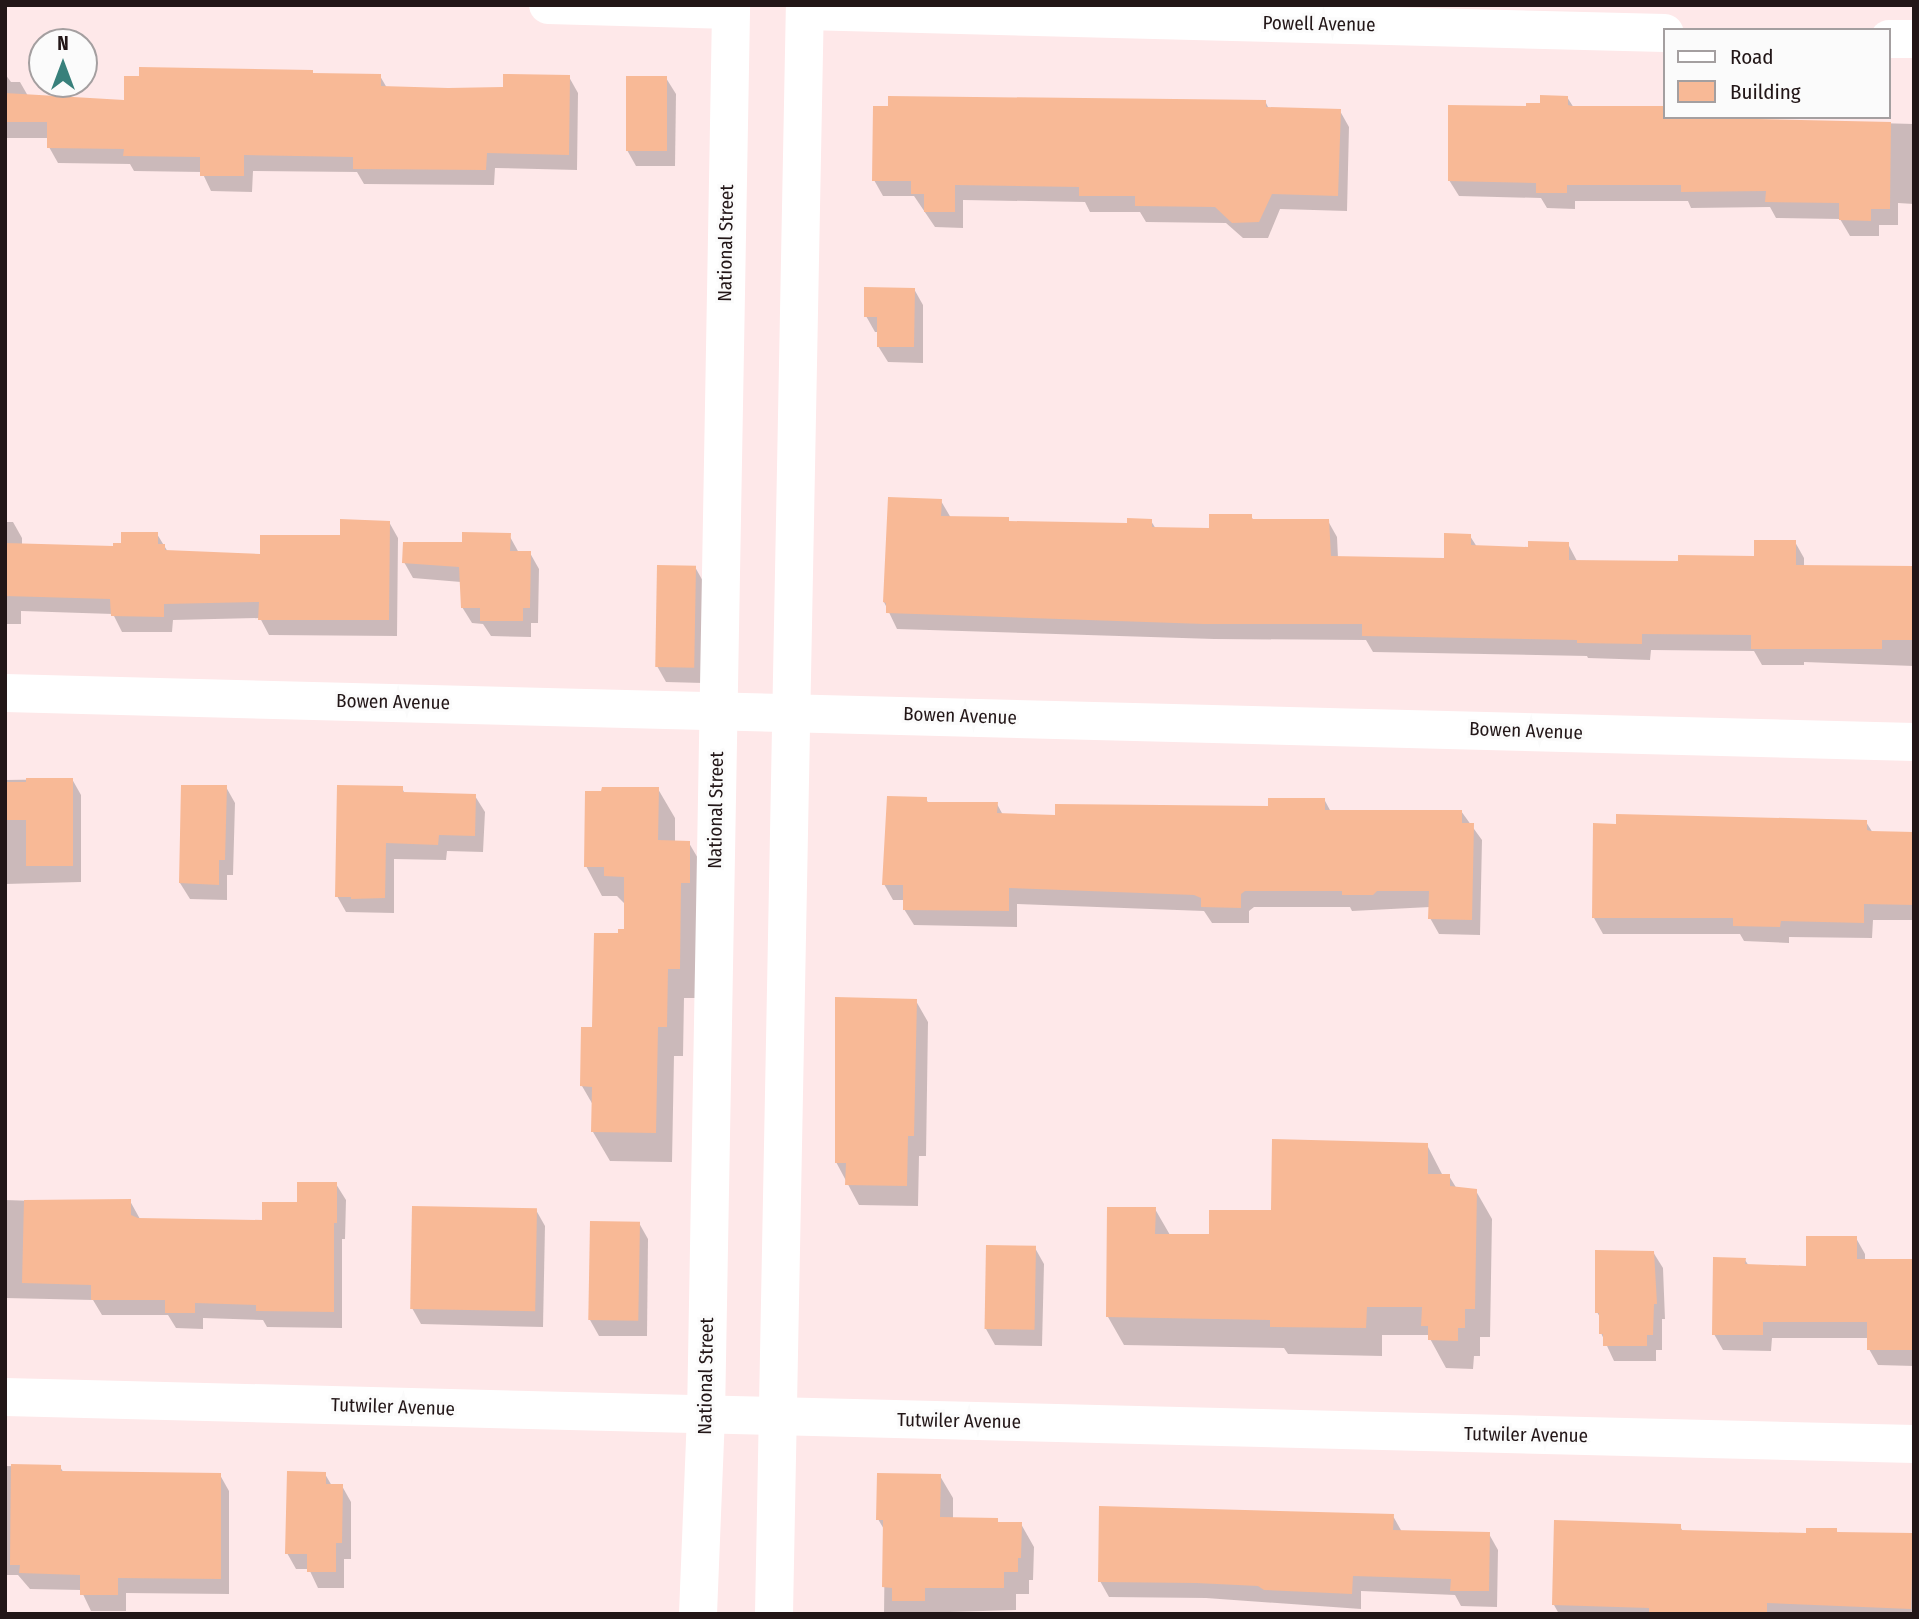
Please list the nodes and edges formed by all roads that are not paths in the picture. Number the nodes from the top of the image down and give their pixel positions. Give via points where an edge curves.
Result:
1 (548, 5) edge
2 (731, 8) edge
3 (805, 8) edge
4 (1664, 33) edge
5 (1891, 39) edge
6 (1914, 39) edge
7 (5, 693) edge
8 (717, 709) junction
9 (794, 711) junction
10 (1914, 742) edge
11 (5, 1397) edge
12 (706, 1416) junction
13 (778, 1417) junction
14 (1914, 1444) edge
15 (698, 1614) edge
16 (774, 1614) edge

1 - 2 street
2 - 8 street, National Street
3 - 4 street, Powell Avenue
3 - 9 street
5 - 6 street
7 - 8 street, Bowen Avenue
8 - 9 street, Bowen Avenue
8 - 12 street, National Street
9 - 10 street, Bowen Avenue
9 - 13 street
11 - 12 street, Tutwiler Avenue
12 - 13 street, Tutwiler Avenue
12 - 15 street, National Street
13 - 14 street, Tutwiler Avenue
13 - 16 street

